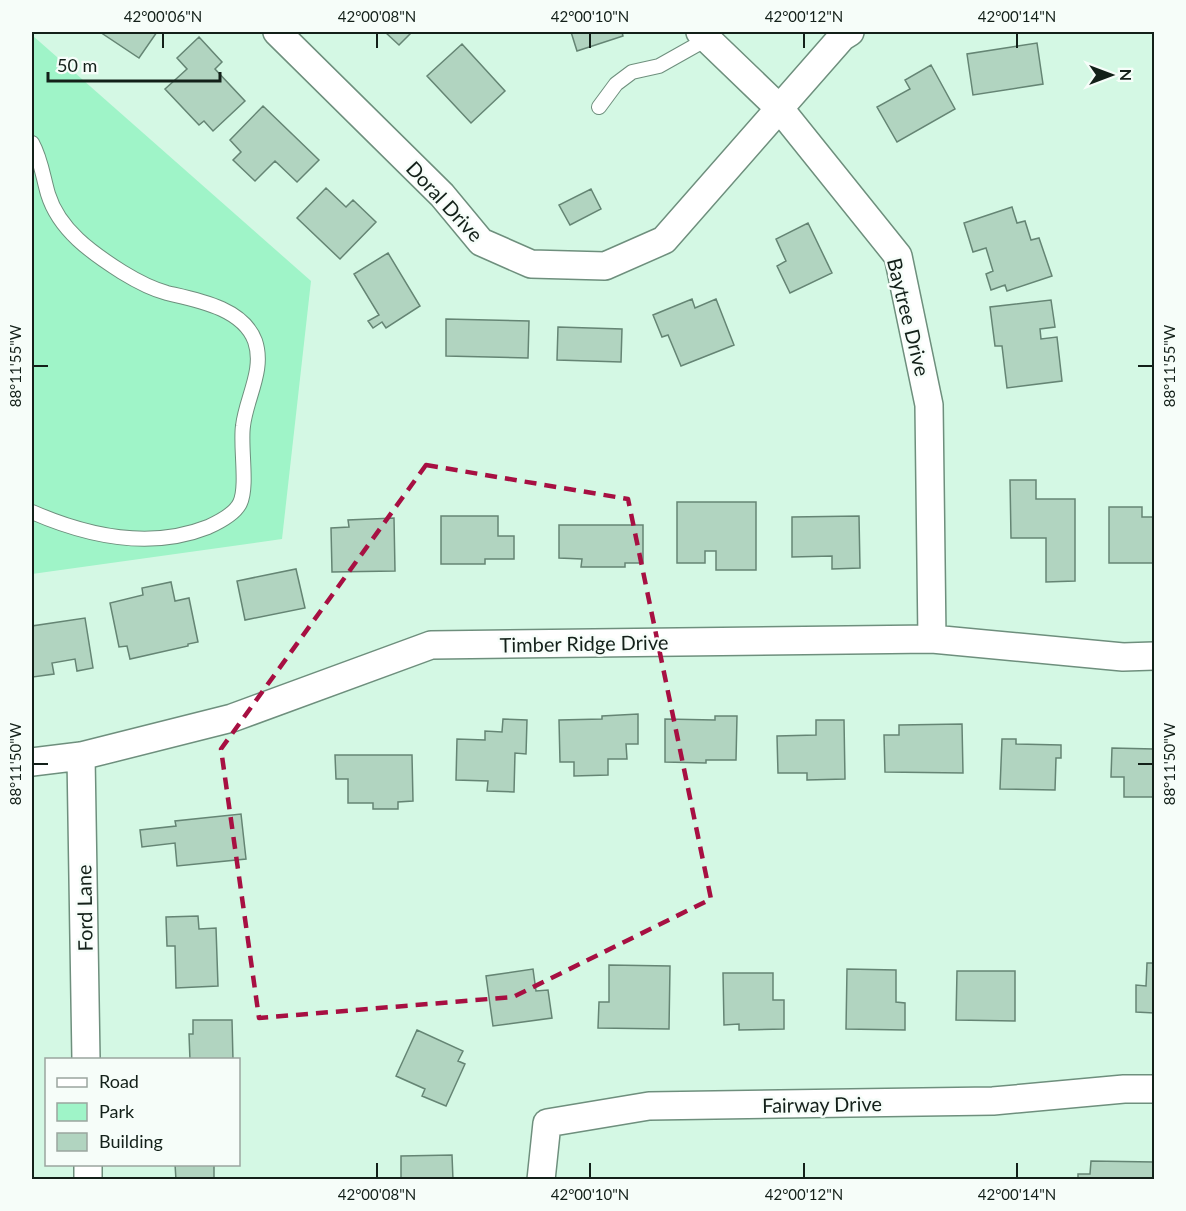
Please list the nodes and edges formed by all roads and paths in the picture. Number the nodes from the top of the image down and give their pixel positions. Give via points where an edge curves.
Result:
1 (277, 32) edge
2 (850, 32) edge
3 (704, 35) edge
4 (599, 107) dead end
5 (780, 109) junction
6 (32, 143) edge
7 (32, 513) edge
8 (932, 639) junction
9 (1155, 656) edge
10 (81, 756) junction
11 (32, 762) edge
12 (86, 1058) edge
13 (1155, 1089) edge
14 (541, 1179) edge

1 - 5 street, Doral Drive via 442,195 480,242 531,264 605,266 664,240
2 - 5 street, Doral Drive
3 - 4 lane via 659,66 632,72 616,84
3 - 5 street, Baytree Drive
5 - 8 street, Baytree Drive via 898,256 929,405
6 - 7 lane via 52,204 68,230 134,279 236,317 255,340 258,361 242,427 240,503 217,522 179,536 145,540 127,539
8 - 9 street, Timber Ridge Drive via 1123,657
8 - 10 street, Timber Ridge Drive via 430,645 232,718
10 - 11 street, Timber Ridge Drive
10 - 12 street, Ford Lane
13 - 14 street, Fairway Drive via 993,1101 649,1106 547,1123

